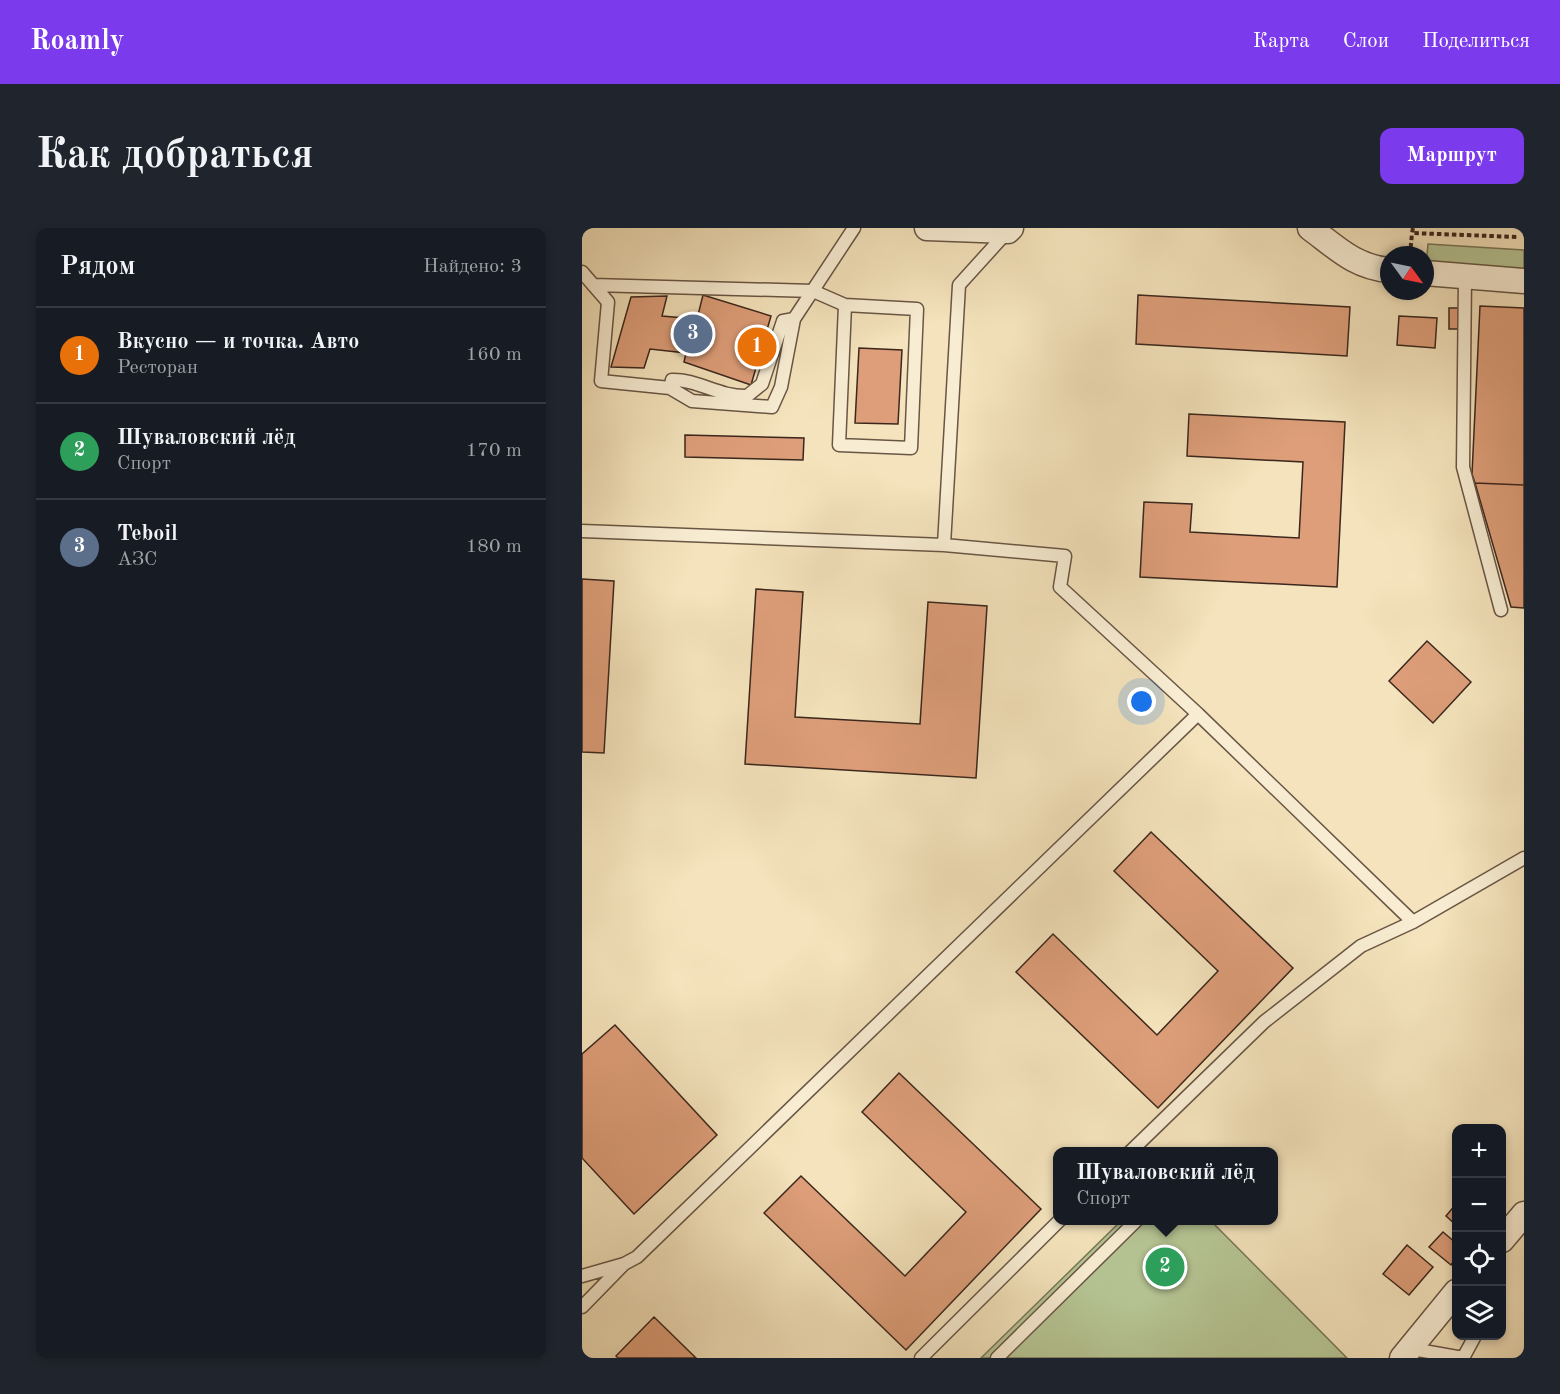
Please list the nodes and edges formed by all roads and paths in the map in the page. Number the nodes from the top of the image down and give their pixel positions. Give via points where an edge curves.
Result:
1 (854, 228) edge
2 (927, 228) edge
3 (1311, 228) edge
4 (1009, 229) edge
5 (1413, 230) edge
6 (1517, 237) dead end
7 (1411, 246) edge
8 (1380, 269) edge
9 (582, 272) edge
10 (1434, 274) edge
11 (1465, 277) junction
12 (1524, 280) edge
13 (593, 285) junction
14 (813, 291) junction
15 (845, 305) junction
16 (794, 319) junction
17 (670, 388) junction
18 (582, 531) edge
19 (944, 545) junction
20 (1501, 610) dead end
21 (1198, 714) junction
22 (1524, 858) edge
23 (1413, 922) junction
24 (1135, 1147) edge
25 (1524, 1214) edge
26 (1056, 1225) edge
27 (1133, 1225) edge
28 (1506, 1235) edge
29 (624, 1264) junction
30 (582, 1276) edge
31 (1452, 1297) edge
32 (582, 1307) edge
33 (1472, 1340) edge
34 (1407, 1353) edge
35 (921, 1358) edge
36 (997, 1358) edge
37 (1463, 1358) edge

1 - 14 lane
2 - 4 street
3 - 8 street via 1351,259
4 - 19 lane via 959,285
5 - 6 path
5 - 7 path
9 - 13 lane
10 - 11 street
11 - 12 street
11 - 20 lane via 1463,467
13 - 14 lane
13 - 17 lane via 608,302 601,381
14 - 15 lane
14 - 16 lane
15 - 15 lane via 839,445 911,448 917,309
16 - 17 lane via 783,321 762,384 747,396 722,395 680,379 672,380
16 - 17 lane via 781,387 772,406 692,401
18 - 19 lane
19 - 21 lane via 1065,556 1060,588
21 - 23 lane
21 - 29 lane via 646,1248
22 - 23 lane
23 - 24 lane via 1361,946 1264,1022
25 - 28 street
26 - 35 lane
27 - 36 lane
29 - 30 lane
29 - 32 lane
31 - 34 street
33 - 37 lane
34 - 37 lane

